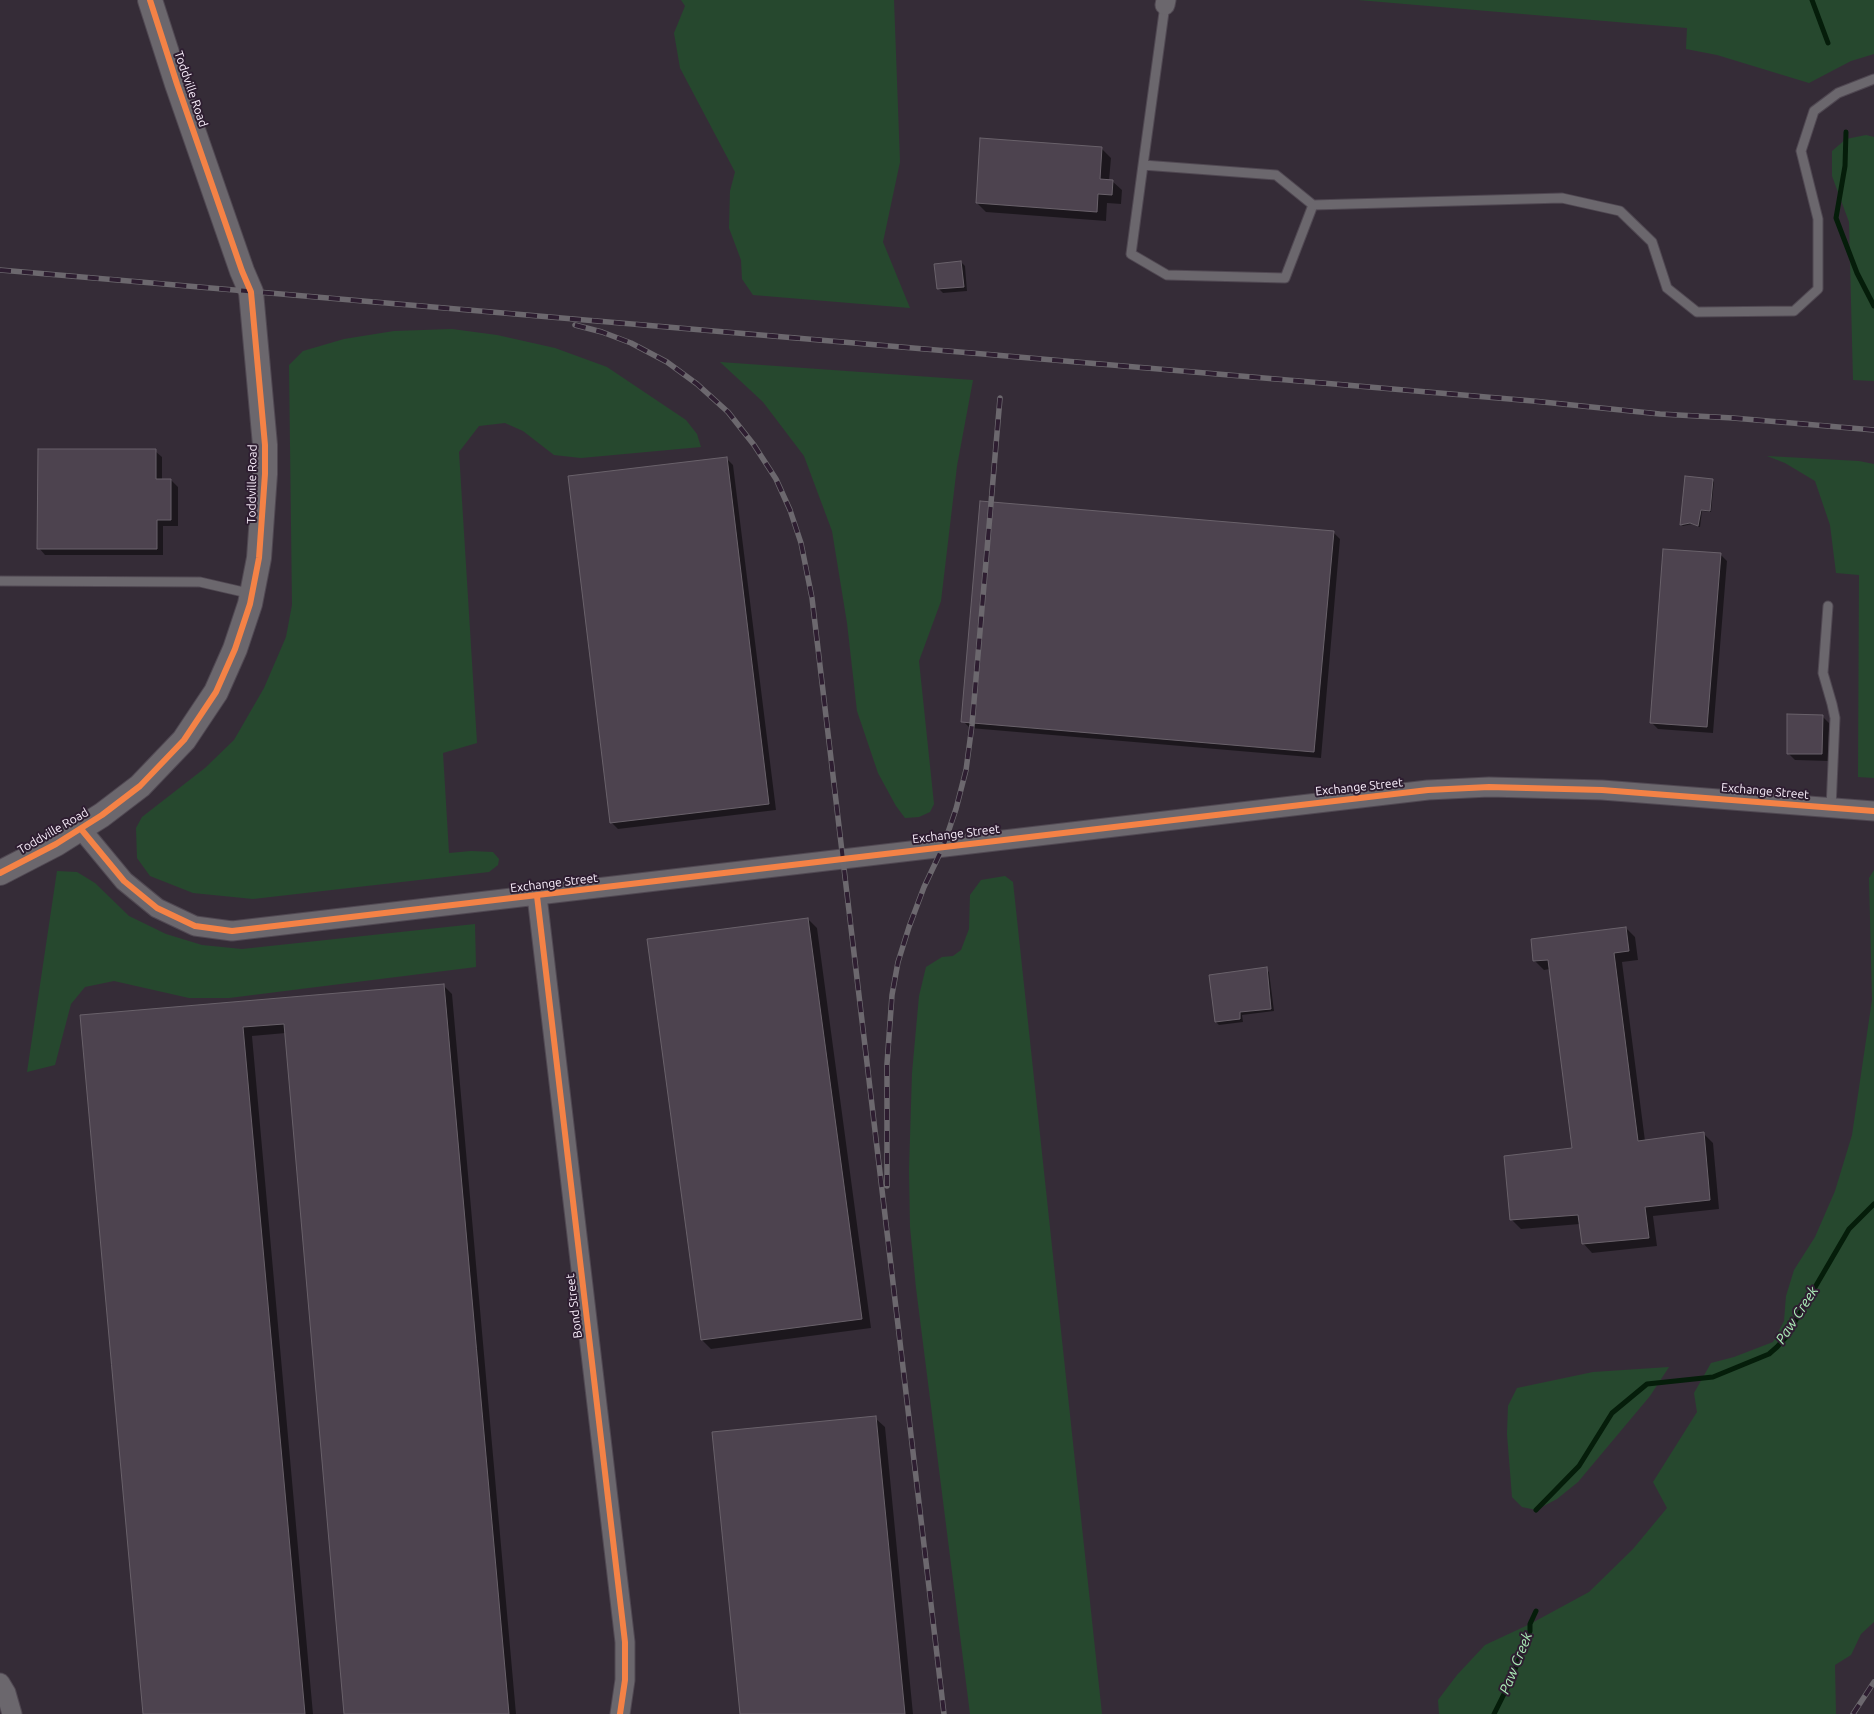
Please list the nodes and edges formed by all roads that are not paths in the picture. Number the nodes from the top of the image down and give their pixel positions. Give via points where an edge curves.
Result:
1 (150, 0) edge
2 (1166, 2) edge
3 (1874, 79) edge
4 (1143, 165) junction
5 (1313, 205) junction
6 (0, 581) edge
7 (252, 594) junction
8 (1828, 606) dead end
9 (1831, 808) junction
10 (1874, 812) edge
11 (81, 829) junction
12 (0, 873) edge
13 (537, 896) junction
14 (0, 1684) edge
15 (12, 1714) edge
16 (620, 1714) edge

1 - 7 street, Toddville Road via 251,292 266,474 262,535
2 - 4 lane
3 - 5 lane via 1838,94 1814,111 1801,151 1818,219 1818,289 1794,312 1697,312 1667,288 1652,242 1620,211 1562,198
4 - 5 lane via 1276,175
4 - 5 lane via 1131,254 1167,275 1285,278
6 - 7 lane via 200,582
7 - 11 street, Toddville Road via 235,649 216,692 184,740 140,786
8 - 9 lane via 1823,673 1834,718
9 - 10 street, Exchange Street
9 - 13 street, Exchange Street via 1594,789 1489,787 1428,790
11 - 12 street, Toddville Road
11 - 13 street, Exchange Street via 124,881 145,900 182,921 219,931
13 - 16 street, Bond Street via 625,1642 625,1680
14 - 15 street via 6,1692

